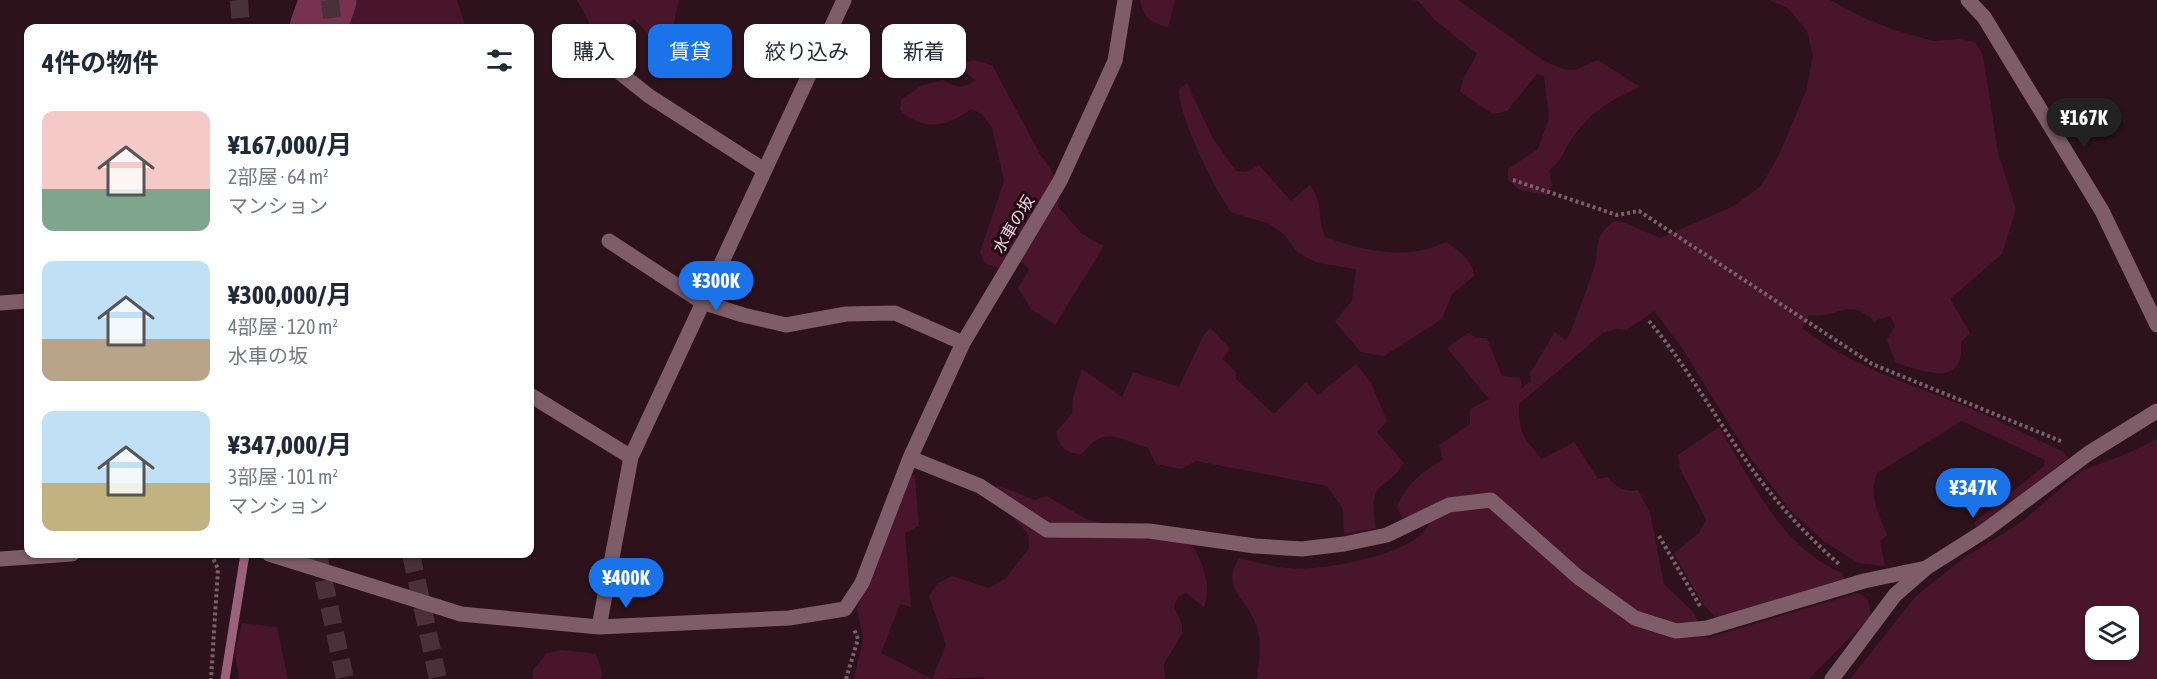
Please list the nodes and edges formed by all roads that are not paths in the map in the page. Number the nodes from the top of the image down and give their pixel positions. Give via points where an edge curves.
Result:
1 (844, 0) edge
2 (1125, 0) edge
3 (1968, 0) edge
4 (626, 78) edge
5 (764, 170) junction
6 (609, 241) dead end
7 (24, 301) edge
8 (702, 302) junction
9 (0, 303) edge
10 (2157, 325) edge
11 (963, 344) junction
12 (534, 396) edge
13 (2157, 411) edge
14 (631, 457) junction
15 (910, 458) junction
16 (24, 557) edge
17 (282, 558) edge
18 (0, 559) edge
19 (1926, 567) junction
20 (599, 627) junction
21 (1832, 679) edge

1 - 5 street
2 - 11 street, 水車の坂 via 1115,61 1060,181
3 - 10 street via 1984,17 2102,211
4 - 5 street
5 - 8 street
6 - 8 street
7 - 9 street
8 - 11 street via 786,325 846,314 895,312
8 - 14 street
11 - 15 street, 水車の坂
12 - 14 street
13 - 19 street via 2089,453 1986,530
14 - 20 street
15 - 19 street via 980,486 1047,530 1149,531 1255,546 1302,549 1344,544 1388,535 1449,505 1491,500 1578,577 1635,618 1676,631 1715,626 1864,581
15 - 20 street, 水車の坂 via 862,583 846,609 789,618
16 - 18 street
17 - 20 street via 461,614
19 - 21 street via 1895,595

